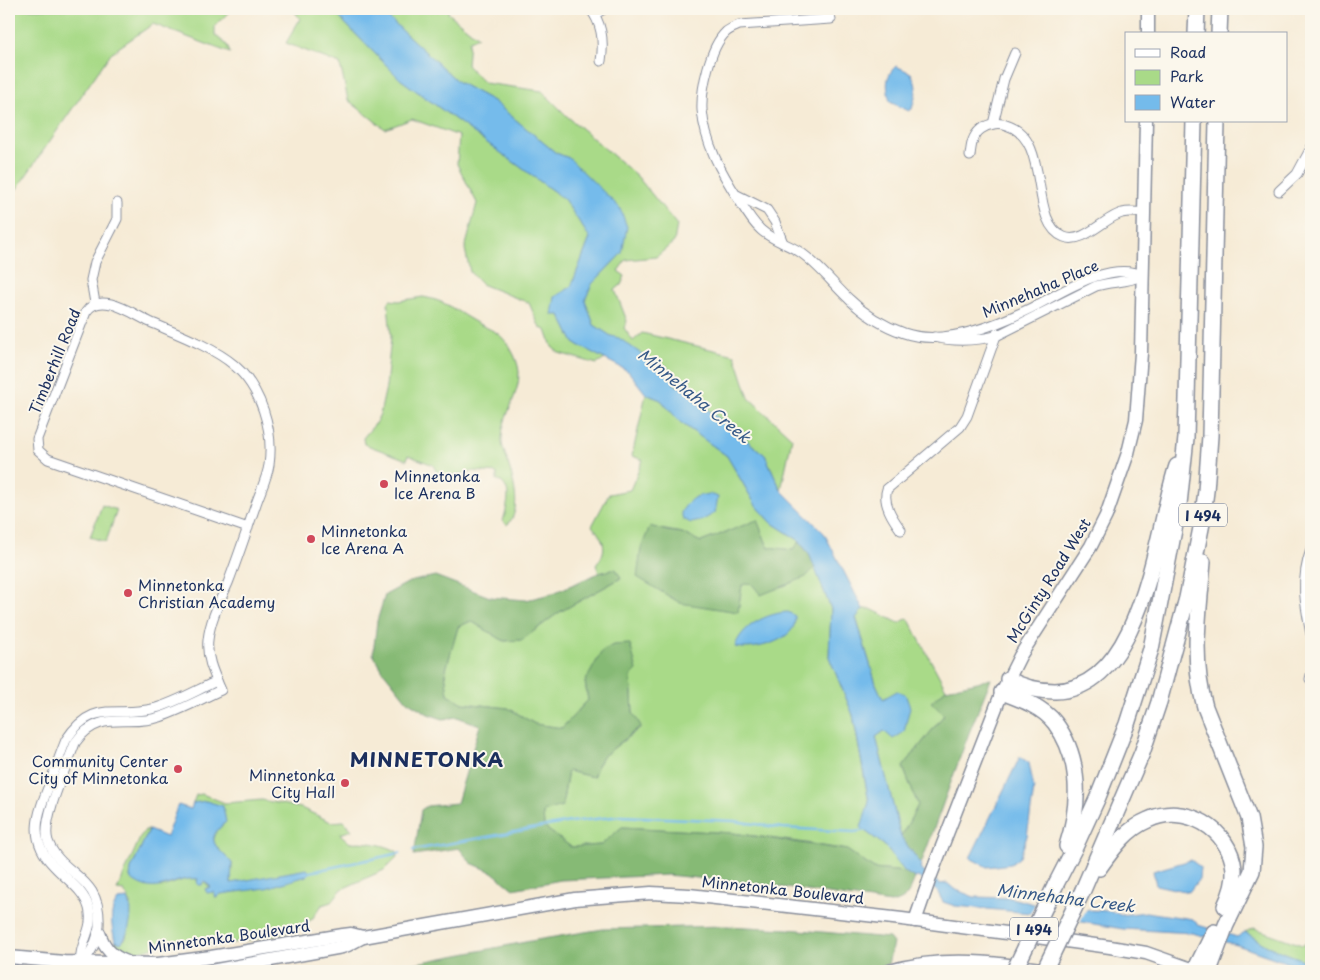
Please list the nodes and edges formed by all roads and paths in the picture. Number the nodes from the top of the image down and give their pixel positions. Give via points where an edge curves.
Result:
1 (604, 9) edge
2 (1148, 9) edge
3 (1196, 9) edge
4 (1220, 9) edge
5 (593, 12) edge
6 (831, 19) dead end
7 (1148, 32) edge
8 (1196, 32) edge
9 (1219, 32) edge
10 (1015, 53) dead end
11 (601, 61) dead end
12 (1146, 122) edge
13 (1194, 122) edge
14 (1217, 122) edge
15 (993, 124) junction
16 (1311, 148) edge
17 (970, 156) dead end
18 (1279, 191) dead end
19 (735, 194) junction
20 (117, 203) dead end
21 (1144, 213) junction
22 (784, 243) junction
23 (1142, 275) junction
24 (95, 303) junction
25 (998, 323) junction
26 (996, 336) junction
27 (934, 337) junction
28 (1186, 438) junction
29 (1202, 523) junction
30 (248, 528) junction
31 (901, 530) dead end
32 (1311, 550) edge
33 (1311, 634) edge
34 (217, 681) junction
35 (1005, 686) junction
36 (1054, 886) junction
37 (1083, 890) junction
38 (915, 920) junction
39 (99, 932) junction
40 (363, 937) junction
41 (9, 957) edge
42 (132, 964) junction
43 (79, 967) edge
44 (9, 971) edge
45 (14, 971) edge
46 (211, 971) edge
47 (890, 971) edge
48 (1014, 971) edge
49 (1044, 971) edge
50 (1056, 971) edge
51 (1200, 971) edge

1 - 5 street
2 - 7 main road
3 - 8 highway
4 - 9 highway
5 - 11 street via 602,35
6 - 19 street, Minnehaha Place via 739,25 727,31 718,42 706,76 703,118 713,156
10 - 15 street via 1004,79
12 - 21 main road, McGinty Road West
13 - 28 highway, I 494
14 - 29 highway, I 494 via 1210,436
15 - 17 street via 974,136
15 - 21 street via 1010,126 1029,146 1038,169 1045,212 1058,234 1075,238 1085,235 1112,216 1124,212
16 - 18 street via 1297,174
19 - 22 street, Minnehaha Place via 760,229
19 - 22 street via 767,210 776,222
20 - 24 street via 117,219 95,262 91,280
21 - 23 main road, McGinty Road West
22 - 27 street, Minnehaha Place via 808,258 850,300 874,318 904,333
23 - 25 street, Minnehaha Place via 1114,272 1091,278
23 - 26 street, Minnehaha Place via 1133,281 1096,286
23 - 35 main road, McGinty Road West via 1141,361 1136,420 1118,484 1091,546
24 - 30 street, Timberhill Road via 117,307 200,344 234,364 252,387 266,418 270,450 269,467
24 - 30 street, Timberhill Road via 86,312 37,439 38,450 48,459
25 - 26 street
25 - 27 street, Minnehaha Place
26 - 27 street, Minnehaha Place via 950,341
26 - 31 street via 960,428 887,489 885,495 890,513
28 - 35 highway via 1170,486 1144,592 1123,645 1110,664 1079,686 1064,691
28 - 36 highway, I 494 via 1180,504 1151,648 1127,724 1098,798
29 - 37 highway, I 494 via 1187,598 1160,702 1142,753
29 - 51 highway via 1204,548 1197,615 1198,676 1203,700 1249,818 1254,847 1252,871
30 - 34 street, Timberhill Road via 208,638 208,656
32 - 33 street via 1304,599
34 - 39 street, Timberhill Road via 221,690 159,717 112,720 94,725 75,743 46,827 48,842 58,857 91,889 100,912
34 - 43 street via 156,708 93,715 82,721 66,740 38,812 36,828 44,856 82,893 89,909 90,929
35 - 36 highway via 1054,722 1070,753 1076,809
35 - 38 main road, McGinty Road West
36 - 48 highway, I 494, bridge
37 - 49 highway, I 494, bridge
37 - 51 highway via 1117,844 1147,820 1180,814 1210,826 1229,849 1234,869 1233,888
38 - 40 main road, Minnetonka Boulevard via 689,895 650,894 575,899
38 - 51 main road, Minnetonka Boulevard via 1146,953
39 - 42 main road via 112,955
39 - 43 street via 89,956
40 - 42 main road, Minnetonka Boulevard via 351,934 194,960
40 - 46 main road, Minnetonka Boulevard via 342,947
41 - 43 main road, Minnetonka Boulevard
42 - 43 main road, Minnetonka Boulevard
44 - 45 main road
47 - 50 main road via 925,963 950,962

